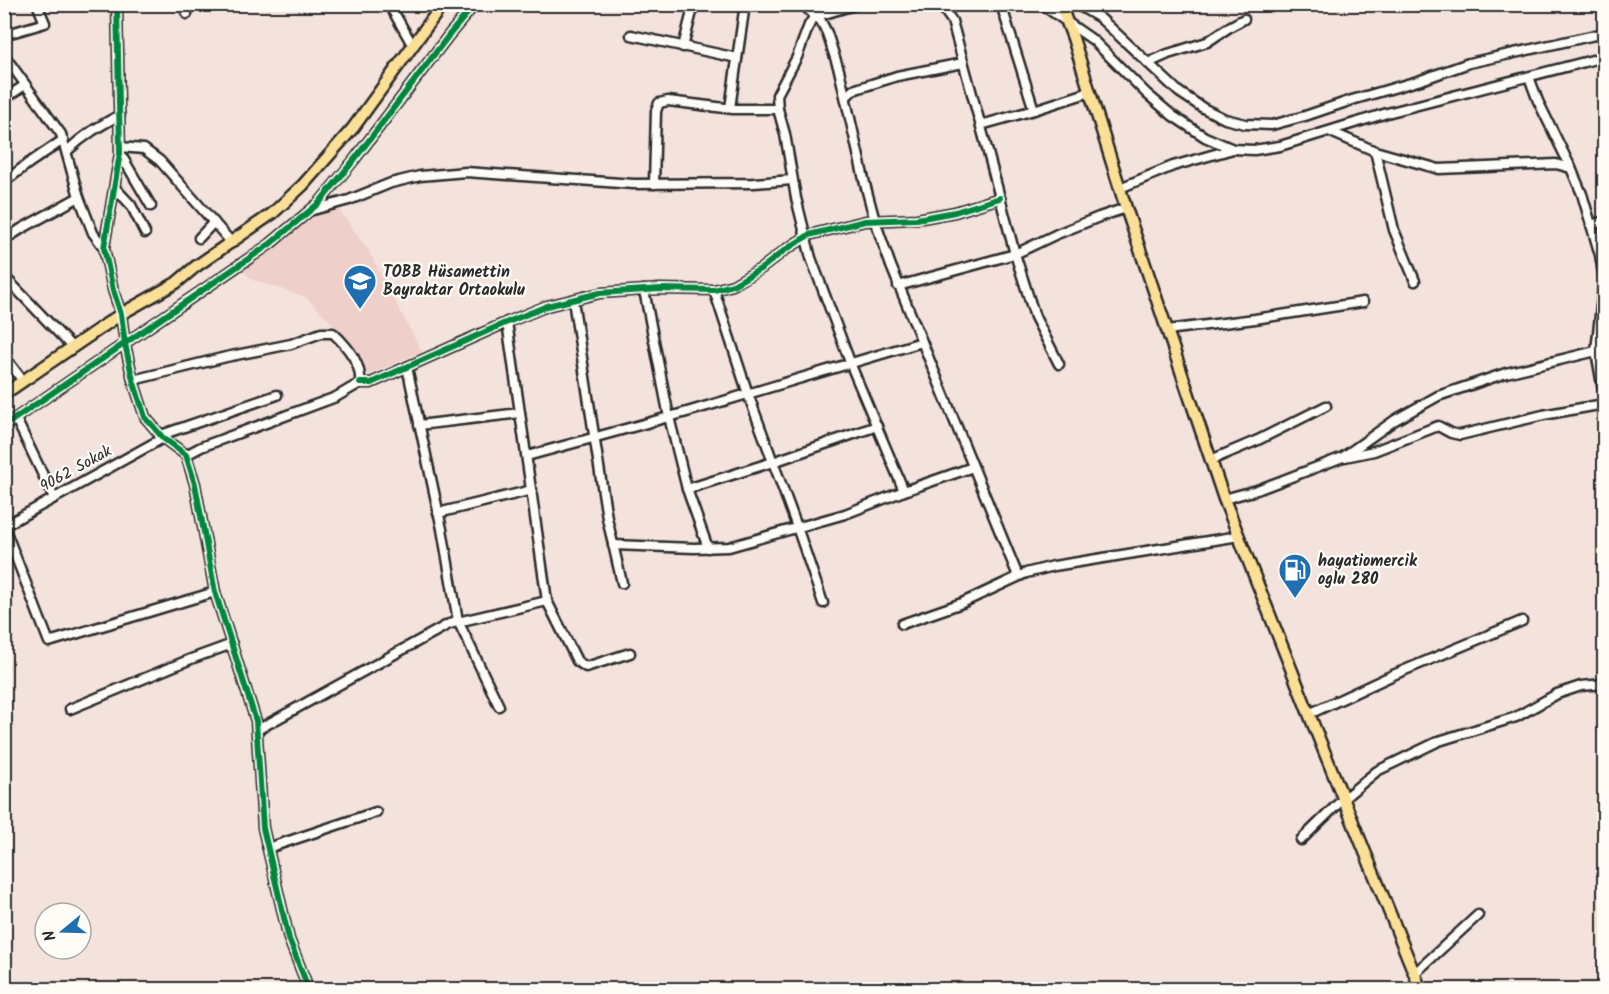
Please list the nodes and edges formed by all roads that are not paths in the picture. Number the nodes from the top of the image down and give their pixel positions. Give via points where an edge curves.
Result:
1 (37, 4) edge
2 (117, 4) edge
3 (183, 4) edge
4 (389, 4) edge
5 (443, 4) edge
6 (475, 4) edge
7 (694, 4) edge
8 (746, 4) edge
9 (802, 4) edge
10 (858, 4) edge
11 (940, 4) edge
12 (1000, 4) edge
13 (1041, 4) edge
14 (1060, 4) edge
15 (1076, 4) edge
16 (187, 14) dead end
17 (814, 17) junction
18 (1244, 19) dead end
19 (1067, 23) junction
20 (1605, 33) edge
21 (4, 35) edge
22 (631, 35) dead end
23 (413, 46) junction
24 (683, 46) junction
25 (4, 55) edge
26 (1605, 57) edge
27 (737, 58) junction
28 (963, 63) junction
29 (1148, 63) junction
30 (1529, 77) junction
31 (25, 85) junction
32 (1090, 92) junction
33 (846, 98) junction
34 (4, 99) edge
35 (730, 108) junction
36 (778, 109) junction
37 (1034, 110) junction
38 (120, 116) junction
39 (981, 125) junction
40 (1331, 132) junction
41 (63, 140) junction
42 (1233, 149) junction
43 (120, 150) junction
44 (1375, 151) junction
45 (67, 152) junction
46 (1571, 168) junction
47 (792, 180) junction
48 (4, 182) edge
49 (654, 184) junction
50 (115, 188) junction
51 (1120, 188) junction
52 (79, 197) junction
53 (1000, 198) junction
54 (151, 206) dead end
55 (1126, 208) junction
56 (311, 210) junction
57 (875, 221) junction
58 (1605, 221) edge
59 (214, 222) junction
60 (1591, 225) junction
61 (145, 232) dead end
62 (806, 237) junction
63 (199, 238) dead end
64 (4, 240) edge
65 (232, 243) junction
66 (104, 248) junction
67 (1014, 254) junction
68 (4, 276) edge
69 (1415, 281) dead end
70 (898, 286) junction
71 (644, 290) junction
72 (714, 290) junction
73 (573, 300) junction
74 (1363, 302) dead end
75 (1031, 305) junction
76 (1022, 310) dead end
77 (121, 314) junction
78 (507, 322) junction
79 (1167, 330) junction
80 (922, 342) junction
81 (125, 344) junction
82 (72, 348) junction
83 (1596, 351) junction
84 (4, 356) edge
85 (851, 363) junction
86 (1059, 364) dead end
87 (407, 367) junction
88 (23, 381) junction
89 (133, 381) junction
90 (360, 384) junction
91 (4, 394) edge
92 (748, 394) junction
93 (277, 395) dead end
94 (1605, 396) edge
95 (1605, 404) edge
96 (1326, 406) dead end
97 (520, 413) junction
98 (669, 417) junction
99 (16, 419) junction
100 (420, 424) junction
101 (4, 426) edge
102 (877, 426) junction
103 (162, 436) junction
104 (595, 437) junction
105 (186, 455) junction
106 (527, 456) junction
107 (1343, 457) junction
108 (1211, 460) junction
109 (773, 462) junction
110 (974, 467) junction
111 (687, 489) junction
112 (532, 490) junction
113 (904, 491) junction
114 (54, 498) junction
115 (1224, 499) junction
116 (438, 513) junction
117 (4, 527) edge
118 (798, 527) junction
119 (1239, 536) junction
120 (7, 539) edge
121 (613, 545) junction
122 (708, 548) junction
123 (1018, 576) junction
124 (622, 583) dead end
125 (215, 592) junction
126 (547, 601) junction
127 (823, 603) dead end
128 (459, 621) junction
129 (1522, 621) dead end
130 (902, 624) dead end
131 (232, 644) junction
132 (630, 653) dead end
133 (1605, 684) edge
134 (499, 706) dead end
135 (70, 709) dead end
136 (1308, 714) junction
137 (257, 729) junction
138 (1343, 799) junction
139 (376, 812) dead end
140 (1301, 840) dead end
141 (268, 848) junction
142 (1478, 915) dead end
143 (1414, 974) junction
144 (309, 990) edge
145 (1420, 990) edge

1 - 21 street via 45,23
2 - 38 street
3 - 16 street
4 - 23 street
5 - 23 main road
6 - 56 street
7 - 24 street
8 - 27 street
9 - 17 street
10 - 17 street
11 - 28 street via 952,21
12 - 37 street
13 - 19 street
14 - 19 main road
15 - 29 street via 1100,18
17 - 33 street via 827,33
17 - 36 street via 777,96
18 - 29 street via 1208,42
19 - 32 main road
19 - 42 street via 1093,40 1173,116
20 - 29 street via 1469,63 1272,125 1225,119 1179,92
22 - 24 street
23 - 65 main road via 353,128 303,185
24 - 27 street
25 - 31 street
26 - 30 street
27 - 35 street
28 - 33 street via 897,76 854,90
28 - 39 street
30 - 40 street via 1387,113
30 - 46 street
31 - 34 street
31 - 41 street
32 - 37 street
32 - 51 main road
33 - 57 street
35 - 36 street
35 - 49 street via 659,103
36 - 47 street
37 - 39 street
38 - 43 street
38 - 45 street via 83,136
39 - 53 street
40 - 42 street via 1280,146
40 - 44 street
41 - 45 street
41 - 48 street
42 - 51 street via 1173,166
43 - 50 street
43 - 54 street
43 - 59 street via 144,149 160,161
44 - 46 street via 1439,169 1556,164
44 - 69 street via 1394,230
45 - 52 street
46 - 60 street
47 - 49 street
47 - 62 street
49 - 56 street via 466,172 391,183
50 - 61 street via 131,205
50 - 66 street
51 - 55 main road
52 - 64 street
52 - 66 street via 93,233
53 - 57 street via 917,219
53 - 67 street
55 - 67 street
55 - 79 main road
56 - 81 street via 270,244
57 - 62 street
57 - 70 street
58 - 60 street
59 - 63 street
59 - 65 street
60 - 83 street via 1604,279
62 - 72 street via 733,285
62 - 85 street
65 - 77 main road via 176,283
66 - 77 street
67 - 70 street
67 - 75 street
68 - 82 street
70 - 80 street
71 - 72 street
71 - 73 street via 600,293
71 - 98 street
72 - 92 street
73 - 78 street
73 - 104 street
74 - 79 street
75 - 76 street
75 - 86 street
77 - 81 street
77 - 82 main road
78 - 87 street
78 - 97 street
79 - 108 main road
80 - 85 street
80 - 110 street
81 - 89 street
81 - 99 street
82 - 88 main road
83 - 94 street
83 - 107 street via 1506,373 1438,396 1395,420
84 - 88 street
85 - 92 street
85 - 102 street
87 - 90 street
87 - 100 street
88 - 91 main road
89 - 90 street via 333,333 355,361
89 - 103 street via 146,417
90 - 105 street
92 - 98 street
92 - 109 street
93 - 103 street, 9062 Sokak
95 - 107 street via 1460,435 1438,426 1374,451
96 - 108 street
97 - 100 street
97 - 106 street
98 - 104 street
98 - 111 street
99 - 101 street
99 - 114 street
100 - 116 street
102 - 109 street
102 - 113 street
103 - 105 street
103 - 114 street, 9062 Sokak
104 - 106 street
104 - 121 street
105 - 125 street
106 - 112 street
107 - 115 street
108 - 115 main road
109 - 111 street
109 - 118 street
110 - 113 street
110 - 123 street
111 - 122 street
112 - 116 street
112 - 126 street
113 - 118 street
114 - 117 street, 9062 Sokak
115 - 119 main road
116 - 128 street
117 - 120 street
118 - 122 street via 729,547
118 - 127 street
119 - 123 street via 1054,566
119 - 136 main road
120 - 125 street via 49,642
121 - 122 street
121 - 124 street
123 - 130 street via 962,603
125 - 131 street
126 - 128 street
126 - 132 street via 577,661 586,667
128 - 134 street
128 - 137 street
129 - 136 street
131 - 135 street
131 - 137 street
133 - 138 street via 1557,694 1516,717 1440,741 1377,771
136 - 138 main road
137 - 141 street via 263,828
138 - 140 street
138 - 143 main road
139 - 141 street
141 - 144 street via 289,939
142 - 143 street
143 - 145 main road

